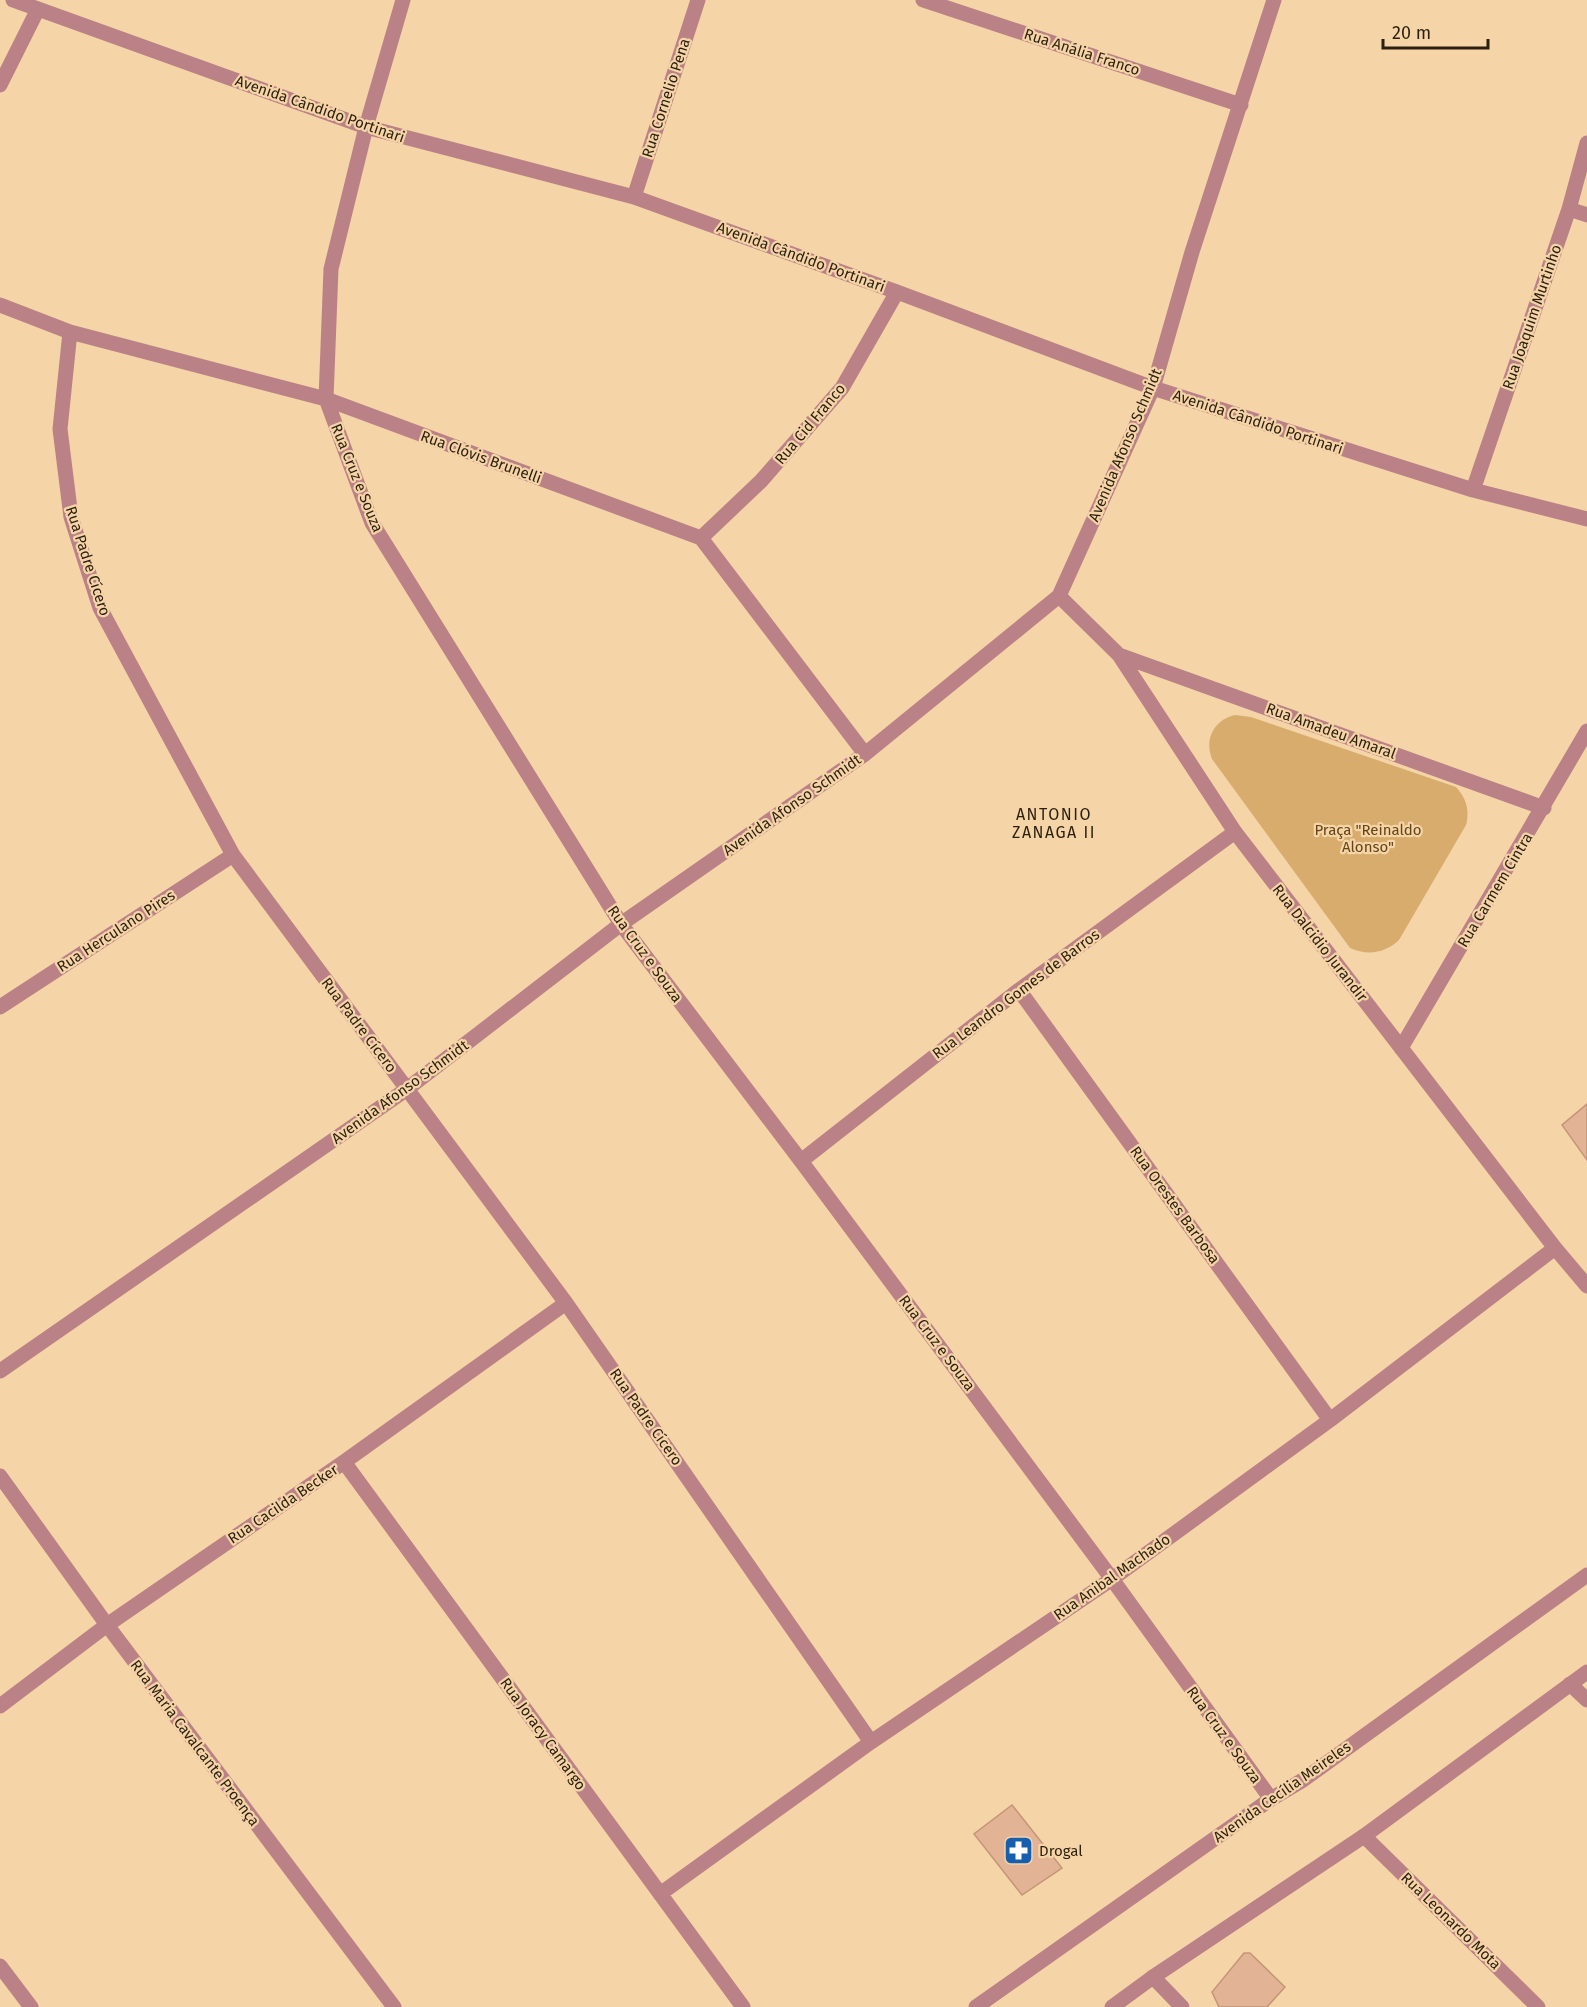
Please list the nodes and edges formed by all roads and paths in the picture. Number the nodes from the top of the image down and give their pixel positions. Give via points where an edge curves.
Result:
1 (13, 0) edge
2 (402, 0) edge
3 (698, 0) edge
4 (923, 0) edge
5 (1274, 0) edge
6 (38, 9) junction
7 (0, 85) edge
8 (1241, 105) junction
9 (366, 128) junction
10 (1587, 143) edge
11 (634, 197) junction
12 (1569, 209) junction
13 (1587, 215) edge
14 (897, 292) junction
15 (0, 305) edge
16 (70, 332) junction
17 (1153, 388) junction
18 (326, 399) junction
19 (1473, 490) junction
20 (1587, 519) edge
21 (701, 538) junction
22 (1059, 597) junction
23 (1119, 655) junction
24 (1587, 731) edge
25 (865, 754) junction
26 (1544, 808) junction
27 (1235, 832) junction
28 (233, 855) junction
29 (621, 924) junction
30 (1019, 990) junction
31 (1, 1004) edge
32 (1401, 1048) junction
33 (407, 1089) junction
34 (801, 1161) junction
35 (1555, 1248) junction
36 (1587, 1286) edge
37 (566, 1303) junction
38 (0, 1371) edge
39 (1330, 1420) junction
40 (345, 1462) junction
41 (0, 1476) edge
42 (1587, 1575) edge
43 (1112, 1579) junction
44 (107, 1625) junction
45 (1587, 1672) edge
46 (1570, 1684) junction
47 (1587, 1700) edge
48 (0, 1706) edge
49 (871, 1742) junction
50 (1271, 1799) junction
51 (1364, 1836) junction
52 (660, 1894) junction
53 (0, 1966) edge
54 (1153, 1977) junction
55 (31, 2007) edge
56 (394, 2007) edge
57 (742, 2007) edge
58 (976, 2007) edge
59 (1112, 2007) edge
60 (1182, 2007) edge
61 (1538, 2007) edge

1 - 6 street, Avenida Cândido Portinari
2 - 9 street, Rua Cruz e Souza
3 - 11 street, Rua Cornelio Pena
4 - 8 street, Rua Anália Franco
5 - 8 street, Avenida Afonso Schmidt
6 - 7 street
6 - 9 street, Avenida Cândido Portinari
8 - 17 street, Avenida Afonso Schmidt via 1192,252
9 - 11 street, Avenida Cândido Portinari
9 - 18 street, Rua Cruz e Souza via 331,269
10 - 12 street, Rua Joaquim Murtinho
11 - 14 street, Avenida Cândido Portinari
12 - 13 street
12 - 19 street, Rua Joaquim Murtinho
14 - 17 street, Avenida Cândido Portinari
14 - 21 street, Rua Cid Franco via 842,388 761,481
15 - 16 street, Rua Clóvis Brunelli
16 - 18 street, Rua Clóvis Brunelli
16 - 28 street, Rua Padre Cícero via 60,429 71,517 100,608
17 - 19 street, Avenida Cândido Portinari
17 - 22 street, Avenida Afonso Schmidt
18 - 21 street, Rua Clóvis Brunelli
18 - 29 street, Rua Cruz e Souza via 372,523
19 - 20 street, Avenida Cândido Portinari
21 - 25 street
22 - 23 street, Rua Dalcidio Jurandir
22 - 25 street, Avenida Afonso Schmidt
23 - 26 street, Rua Amadeu Amaral
23 - 27 street, Rua Dalcidio Jurandir
24 - 26 street, Rua Carmem Cintra
25 - 29 street, Avenida Afonso Schmidt
26 - 32 street, Rua Carmem Cintra
27 - 30 street, Rua Leandro Gomes de Barros
27 - 32 street, Rua Dalcidio Jurandir
28 - 31 street, Rua Herculano Pires
28 - 33 street, Rua Padre Cícero
29 - 33 street, Avenida Afonso Schmidt
29 - 34 street, Rua Cruz e Souza
30 - 34 street, Rua Leandro Gomes de Barros
30 - 39 street, Rua Orestes Barbosa
32 - 35 street, Rua Dalcidio Jurandir
33 - 37 street, Rua Padre Cícero
33 - 38 street, Avenida Afonso Schmidt
34 - 43 street, Rua Cruz e Souza
35 - 36 street, Rua Dalcidio Jurandir
35 - 39 street, Rua Anibal Machado
37 - 40 street, Rua Cacilda Becker
37 - 49 street, Rua Padre Cícero
39 - 43 street, Rua Anibal Machado
40 - 44 street, Rua Cacilda Becker
40 - 52 street, Rua Joracy Camargo
41 - 44 street, Rua Maria Cavalcante Proença
42 - 50 street, Avenida Cecília Meireles via 1303,1780
43 - 49 street, Rua Anibal Machado
43 - 50 street, Rua Cruz e Souza
44 - 48 street, Rua Cacilda Becker
44 - 56 street, Rua Maria Cavalcante Proença
45 - 46 street
46 - 47 street
46 - 51 street
49 - 52 street, Rua Anibal Machado
50 - 58 street, Avenida Cecília Meireles
51 - 54 street
51 - 61 street, Rua Leonardo Mota
52 - 57 street, Rua Joracy Camargo
53 - 55 street
54 - 59 street
54 - 60 street

